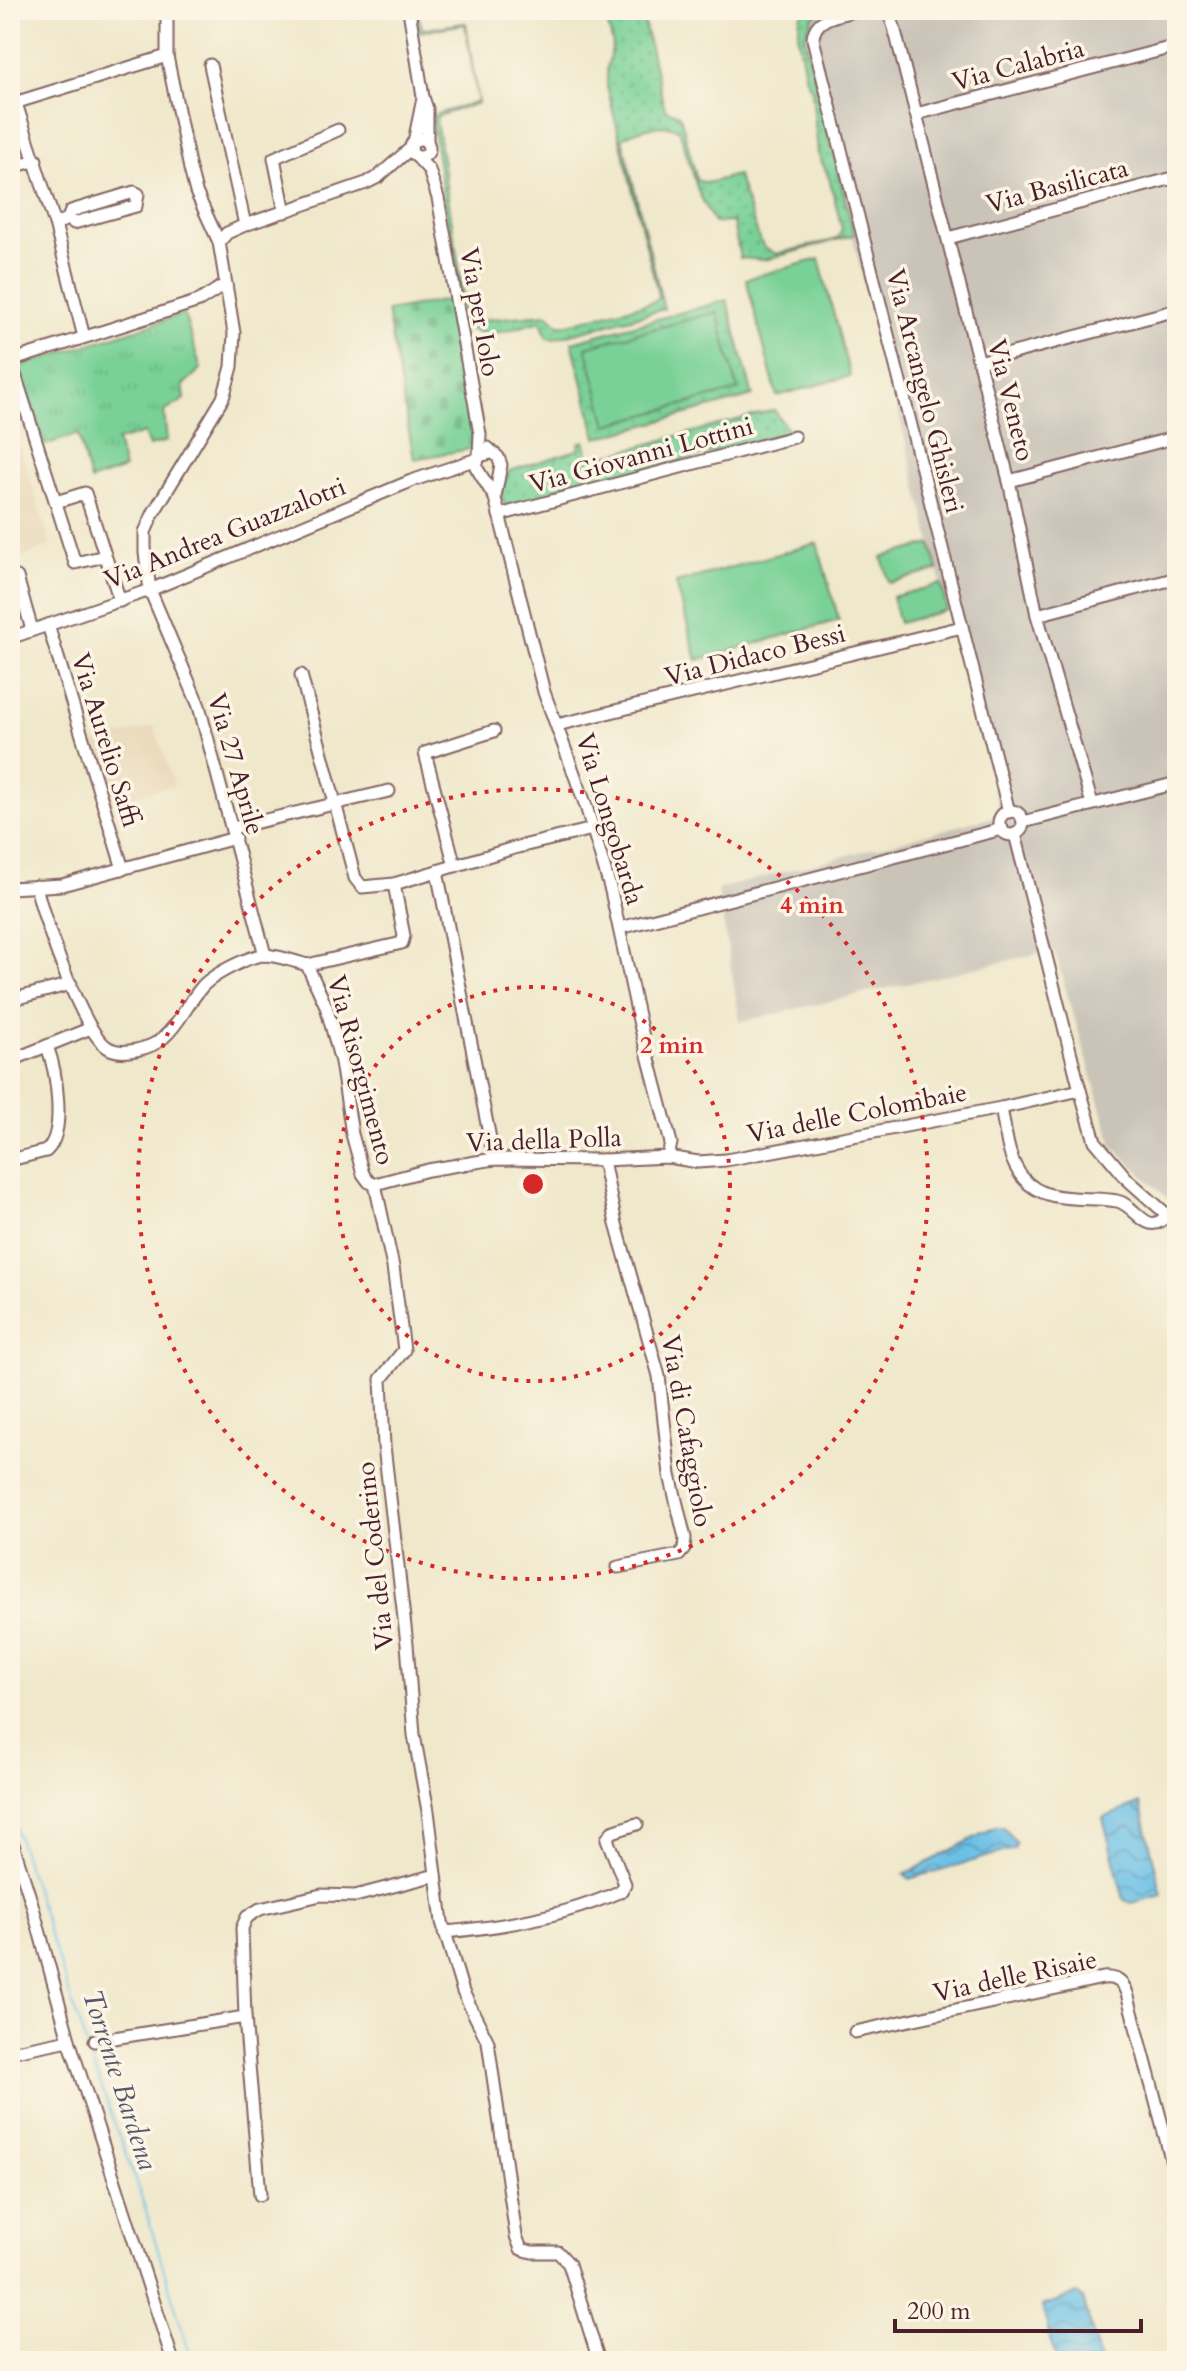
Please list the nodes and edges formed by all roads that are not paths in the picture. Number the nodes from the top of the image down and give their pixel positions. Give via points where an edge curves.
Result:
1 (167, 10) edge
2 (409, 10) edge
3 (858, 10) edge
4 (882, 10) edge
5 (1177, 46) edge
6 (167, 56) junction
7 (210, 65) dead end
8 (10, 85) edge
9 (13, 103) edge
10 (916, 114) junction
11 (338, 130) dead end
12 (420, 148) junction
13 (36, 160) junction
14 (10, 168) edge
15 (1177, 177) edge
16 (101, 202) junction
17 (285, 212) junction
18 (104, 215) junction
19 (68, 219) junction
20 (55, 224) junction
21 (245, 225) junction
22 (948, 238) junction
23 (219, 242) junction
24 (226, 284) junction
25 (1177, 310) edge
26 (84, 337) junction
27 (10, 360) edge
28 (979, 362) junction
29 (794, 437) dead end
30 (1177, 437) edge
31 (482, 456) junction
32 (455, 468) junction
33 (498, 473) junction
34 (481, 475) junction
35 (1009, 481) junction
36 (495, 498) junction
37 (56, 502) junction
38 (499, 515) junction
39 (105, 556) junction
40 (17, 577) dead end
41 (1177, 578) edge
42 (150, 590) junction
43 (120, 601) junction
44 (1037, 615) junction
45 (48, 625) junction
46 (962, 627) junction
47 (32, 630) junction
48 (10, 638) edge
49 (301, 675) dead end
50 (557, 725) junction
51 (494, 731) dead end
52 (1177, 783) edge
53 (389, 791) dead end
54 (1092, 804) junction
55 (335, 806) junction
56 (1009, 812) junction
57 (1023, 822) junction
58 (593, 829) junction
59 (1002, 829) junction
60 (234, 833) junction
61 (1015, 834) junction
62 (455, 866) junction
63 (123, 869) junction
64 (437, 871) junction
65 (394, 884) junction
66 (36, 886) junction
67 (10, 888) edge
68 (620, 928) junction
69 (265, 955) junction
70 (307, 965) junction
71 (71, 984) junction
72 (10, 1000) edge
73 (91, 1028) junction
74 (47, 1046) junction
75 (12, 1060) dead end
76 (1080, 1090) junction
77 (1001, 1108) junction
78 (668, 1157) junction
79 (494, 1159) junction
80 (10, 1160) edge
81 (603, 1160) junction
82 (375, 1184) junction
83 (1173, 1217) edge
84 (618, 1567) dead end
85 (637, 1824) dead end
86 (10, 1835) edge
87 (436, 1875) junction
88 (444, 1932) junction
89 (245, 2017) junction
90 (855, 2032) dead end
91 (69, 2040) junction
92 (95, 2041) dead end
93 (10, 2052) edge
94 (1177, 2181) edge
95 (260, 2195) dead end
96 (173, 2361) edge
97 (599, 2361) edge

1 - 6 street, Via 27 Aprile
2 - 12 street, Via per Iolo via 423,97
3 - 46 street, Via Arcangelo Ghisleri via 825,18 813,39
4 - 10 street, Via Veneto via 892,23
5 - 10 street, Via Calabria
6 - 9 street
6 - 23 street, Via 27 Aprile via 193,181
7 - 21 street
8 - 9 street
9 - 13 street
10 - 22 street, Via Veneto
11 - 17 street via 274,158
12 - 17 street via 378,177
12 - 31 street, Via per Iolo via 438,178
13 - 14 street
13 - 20 street
15 - 22 street, Via Basilicata
16 - 18 street
16 - 18 street via 138,194 136,206
16 - 19 street via 71,211
17 - 21 street
18 - 19 street via 74,223
19 - 20 street
20 - 26 street
21 - 23 street
22 - 28 street, Via Veneto
23 - 24 street, Via 27 Aprile
24 - 26 street via 199,301
24 - 42 street, Via 27 Aprile via 234,333 232,367 223,398 145,532
25 - 28 street
26 - 27 street
27 - 37 street
28 - 35 street, Via Veneto
29 - 38 street, Via Giovanni Lottini
30 - 35 street
31 - 32 street, Via Andrea Guazzalotri
31 - 33 street, Via Longobarda via 500,461
31 - 34 street, Via Longobarda via 476,467
32 - 34 street
32 - 42 street, Via Andrea Guazzalotri via 411,481
33 - 34 street
33 - 36 street, Via Longobarda
34 - 36 street, Via Longobarda
35 - 44 street, Via Veneto
36 - 38 street, Via Longobarda
37 - 39 street via 75,563
37 - 39 street via 85,493
38 - 50 street, Via Longobarda
39 - 43 street
40 - 47 street
41 - 44 street
42 - 43 street, Via Andrea Guazzalotri
42 - 60 street, Via 27 Aprile via 199,706
43 - 45 street, Via Andrea Guazzalotri
44 - 54 street, Via Veneto
45 - 47 street, Via Andrea Guazzalotri
45 - 63 street, Via Aurelio Saffi
46 - 50 street, Via Didaco Bessi
46 - 56 street, Via Arcangelo Ghisleri
47 - 48 street, Via Andrea Guazzalotri
49 - 55 street
50 - 58 street, Via Longobarda
51 - 62 street via 425,753
52 - 54 street
53 - 55 street
54 - 57 street
55 - 60 street
55 - 65 street via 357,884
56 - 57 street via 1018,813
56 - 59 street via 1001,818
57 - 61 street
58 - 62 street
58 - 68 street, Via Longobarda
59 - 61 street
59 - 68 street
60 - 63 street
60 - 69 street, Via 27 Aprile
61 - 76 street
62 - 64 street
63 - 66 street via 62,885
64 - 65 street
64 - 79 street
65 - 70 street via 402,943
66 - 67 street
66 - 71 street
68 - 78 street, Via Longobarda via 671,1143
69 - 70 street
69 - 73 street via 204,983 156,1042 129,1051 112,1050
70 - 82 street, Via Risorgimento via 330,1020 363,1174
71 - 72 street
71 - 73 street
73 - 74 street
74 - 75 street
74 - 80 street via 57,1094 54,1140 46,1151
76 - 77 street
76 - 83 street via 1095,1141 1128,1180
77 - 78 street, Via delle Colombaie via 726,1160
77 - 83 street, Via delle Colombaie via 1013,1162 1038,1190 1122,1202 1153,1223
78 - 81 street, Via della Polla
79 - 81 street, Via della Polla
79 - 82 street, Via della Polla
81 - 84 street, Via di Cafaggiolo via 659,1376 670,1475 685,1538 679,1555
82 - 87 street, Via del Coderino via 404,1350 381,1379 384,1446 414,1735
85 - 88 street via 612,1832 607,1839 625,1884 621,1891 550,1915
86 - 91 street
87 - 88 street, Via del Coderino
87 - 89 street via 355,1896 312,1896 253,1912 242,1928
88 - 97 street, Via del Coderino via 463,1992 488,2042 516,2236 521,2249 558,2252 569,2264
89 - 92 street
89 - 95 street
90 - 94 street, Via delle Risaie via 1117,1979 1127,1993
91 - 93 street
91 - 96 street

